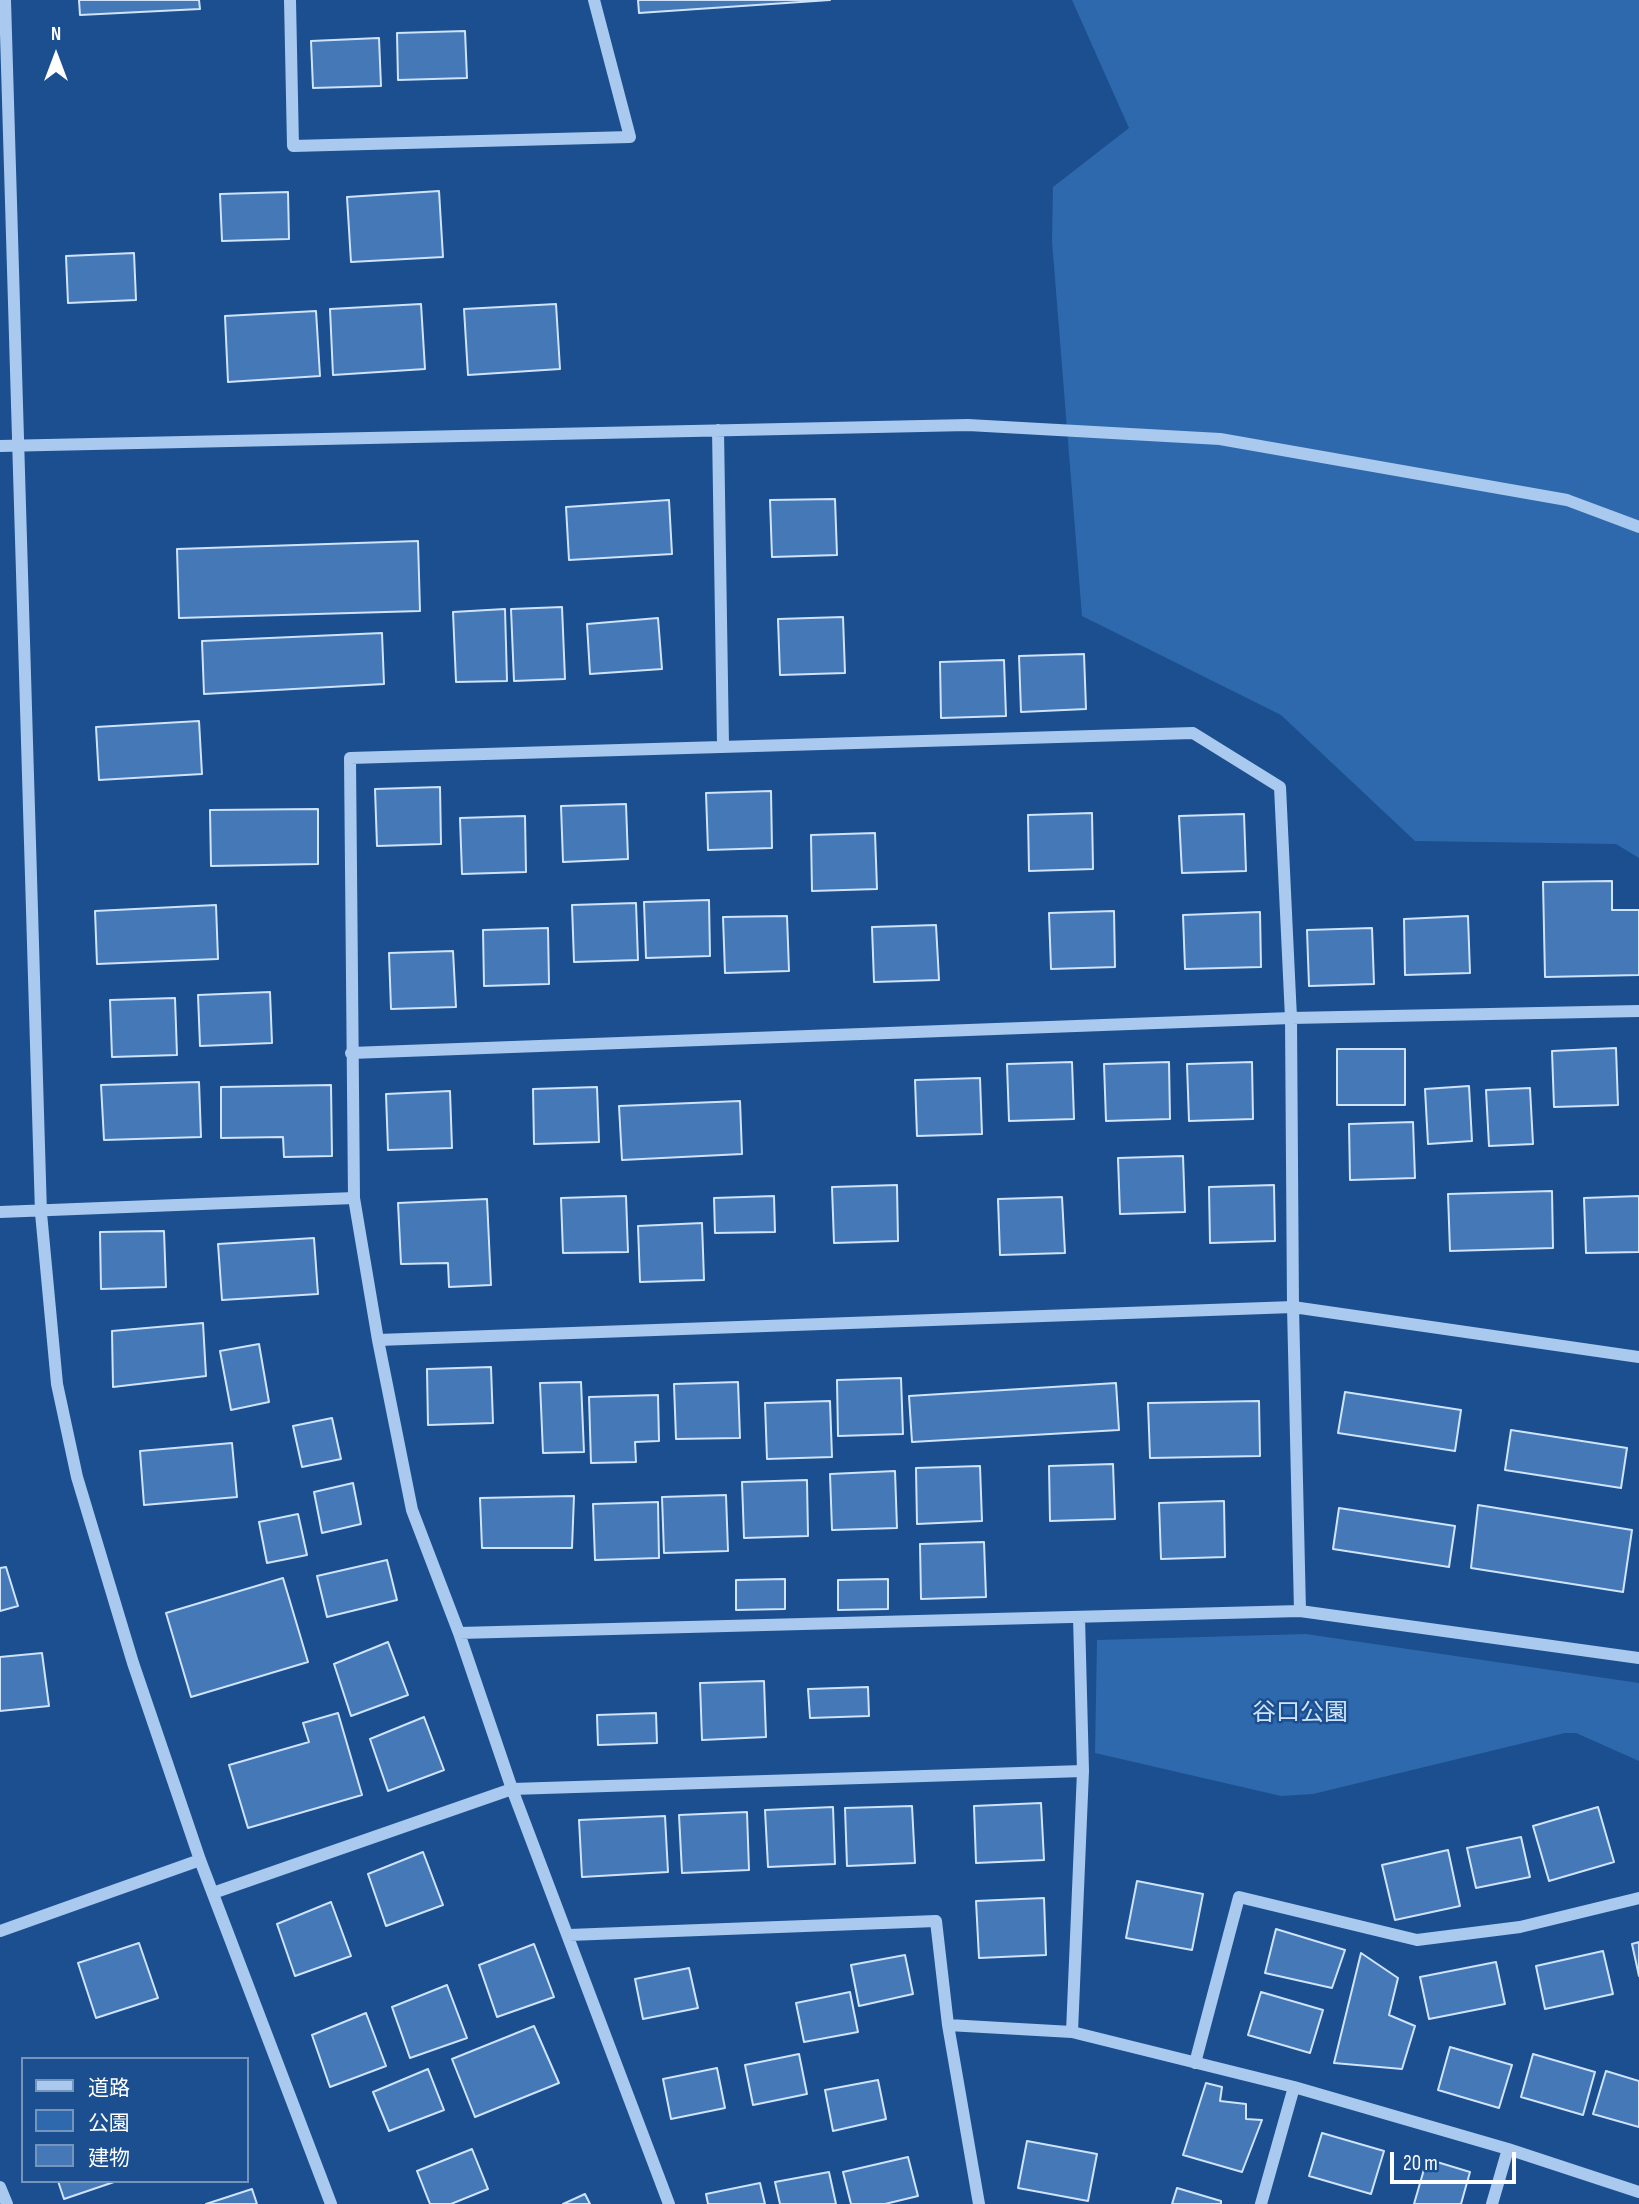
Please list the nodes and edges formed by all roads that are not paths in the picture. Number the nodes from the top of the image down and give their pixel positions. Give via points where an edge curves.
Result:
1 (5, 0) edge
2 (290, 0) edge
3 (594, 0) edge
4 (718, 430) junction
5 (0, 446) edge
6 (20, 446) junction
7 (1639, 527) edge
8 (723, 745) junction
9 (1639, 1011) edge
10 (1291, 1018) junction
11 (351, 1053) junction
12 (354, 1198) junction
13 (0, 1212) edge
14 (41, 1213) junction
15 (1293, 1307) junction
16 (378, 1340) junction
17 (1639, 1357) edge
18 (1300, 1611) junction
19 (1079, 1617) junction
20 (459, 1633) junction
21 (1639, 1658) edge
22 (1083, 1771) junction
23 (512, 1789) junction
24 (200, 1860) junction
25 (213, 1893) junction
26 (1639, 1898) edge
27 (0, 1931) edge
28 (569, 1935) junction
29 (948, 2025) junction
30 (1072, 2032) junction
31 (1195, 2063) junction
32 (1294, 2087) junction
33 (1508, 2149) junction
34 (0, 2187) edge
35 (1639, 2192) edge
36 (7, 2204) edge
37 (331, 2204) edge
38 (669, 2204) edge
39 (979, 2204) edge
40 (1261, 2204) edge
41 (1492, 2204) edge

1 - 6 street
2 - 3 street via 293,146 630,137
4 - 6 street
4 - 7 street via 968,425 1220,439 1567,500
4 - 8 street
5 - 6 street
6 - 14 street
8 - 10 street via 1193,733 1280,787
8 - 11 street via 350,758
9 - 10 street
10 - 11 street
10 - 15 street
11 - 12 street
12 - 14 street
12 - 16 street
13 - 14 street
14 - 24 street via 57,1384 77,1477 133,1663
15 - 16 street
15 - 17 street
15 - 18 street
16 - 20 street via 412,1510
18 - 19 street
18 - 21 street
19 - 20 street
19 - 22 street
20 - 23 street
22 - 23 street
22 - 30 street
23 - 25 street
23 - 28 street
24 - 25 street
24 - 27 street
25 - 37 street
26 - 31 street via 1520,1927 1418,1940 1238,1896
28 - 29 street via 936,1921
28 - 38 street
29 - 30 street
29 - 39 street
30 - 31 street
31 - 32 street
32 - 33 street
32 - 40 street
33 - 35 street
33 - 41 street
34 - 36 street

